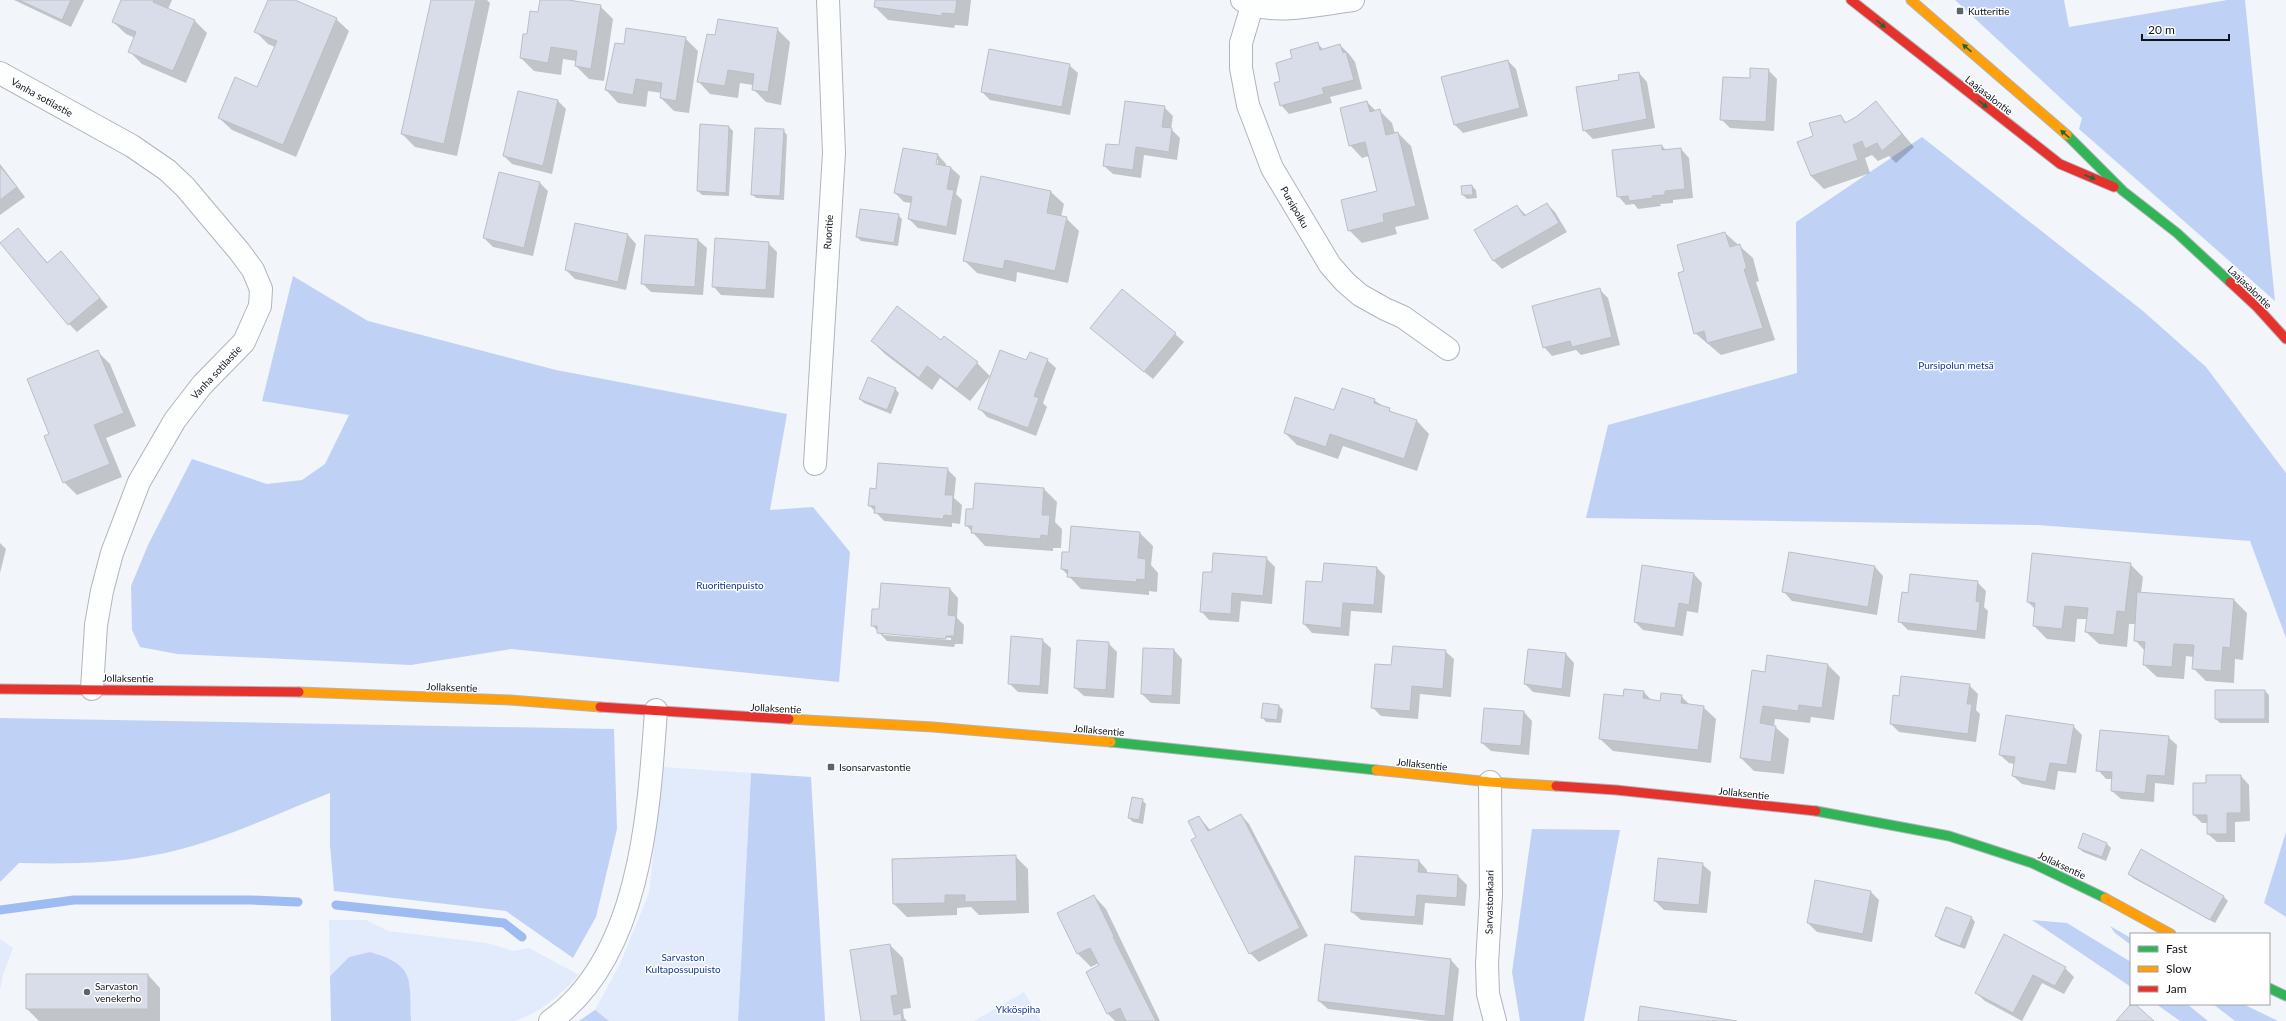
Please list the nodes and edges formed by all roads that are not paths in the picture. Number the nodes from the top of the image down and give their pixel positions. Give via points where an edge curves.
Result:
1 (828, 0) edge
2 (1353, 0) edge
3 (1851, 0) edge
4 (1911, 0) edge
5 (1247, 3) edge
6 (0, 73) edge
7 (2123, 191) junction
8 (2286, 340) edge
9 (1448, 349) dead end
10 (815, 464) dead end
11 (0, 689) edge
12 (92, 689) junction
13 (656, 710) junction
14 (1490, 782) junction
15 (2169, 933) edge
16 (2270, 988) edge
17 (2286, 996) edge
18 (550, 1021) edge
19 (1495, 1021) edge

1 - 10 street, Ruoritie via 834,153
2 - 5 street via 1276,8
3 -> 7 main road, Laajasalontie via 2060,164
7 -> 4 main road, Laajasalontie via 2078,144
5 - 9 street, Pursipolku via 1241,43 1241,68 1248,105 1272,168 1330,265 1345,282 1360,295 1403,316
6 - 12 street, Vanha sotilastie via 132,146 167,170 185,187 239,250 253,270 261,289 260,306 244,342 202,385 175,420 139,482 112,553 102,591 96,625
7 - 8 main road, Laajasalontie via 2177,233 2257,307
11 - 12 main road, Jollaksentie
12 - 13 main road, Jollaksentie via 280,691 510,700
13 - 14 main road, Jollaksentie via 1124,743
13 - 18 street via 639,867 630,904 594,975 578,997
14 - 15 main road, Jollaksentie via 1616,790 1824,812 1896,824 1949,836 2032,863 2118,904
14 - 19 street, Sarvastonkaari via 1491,895 1487,964 1488,994
16 - 17 main road

